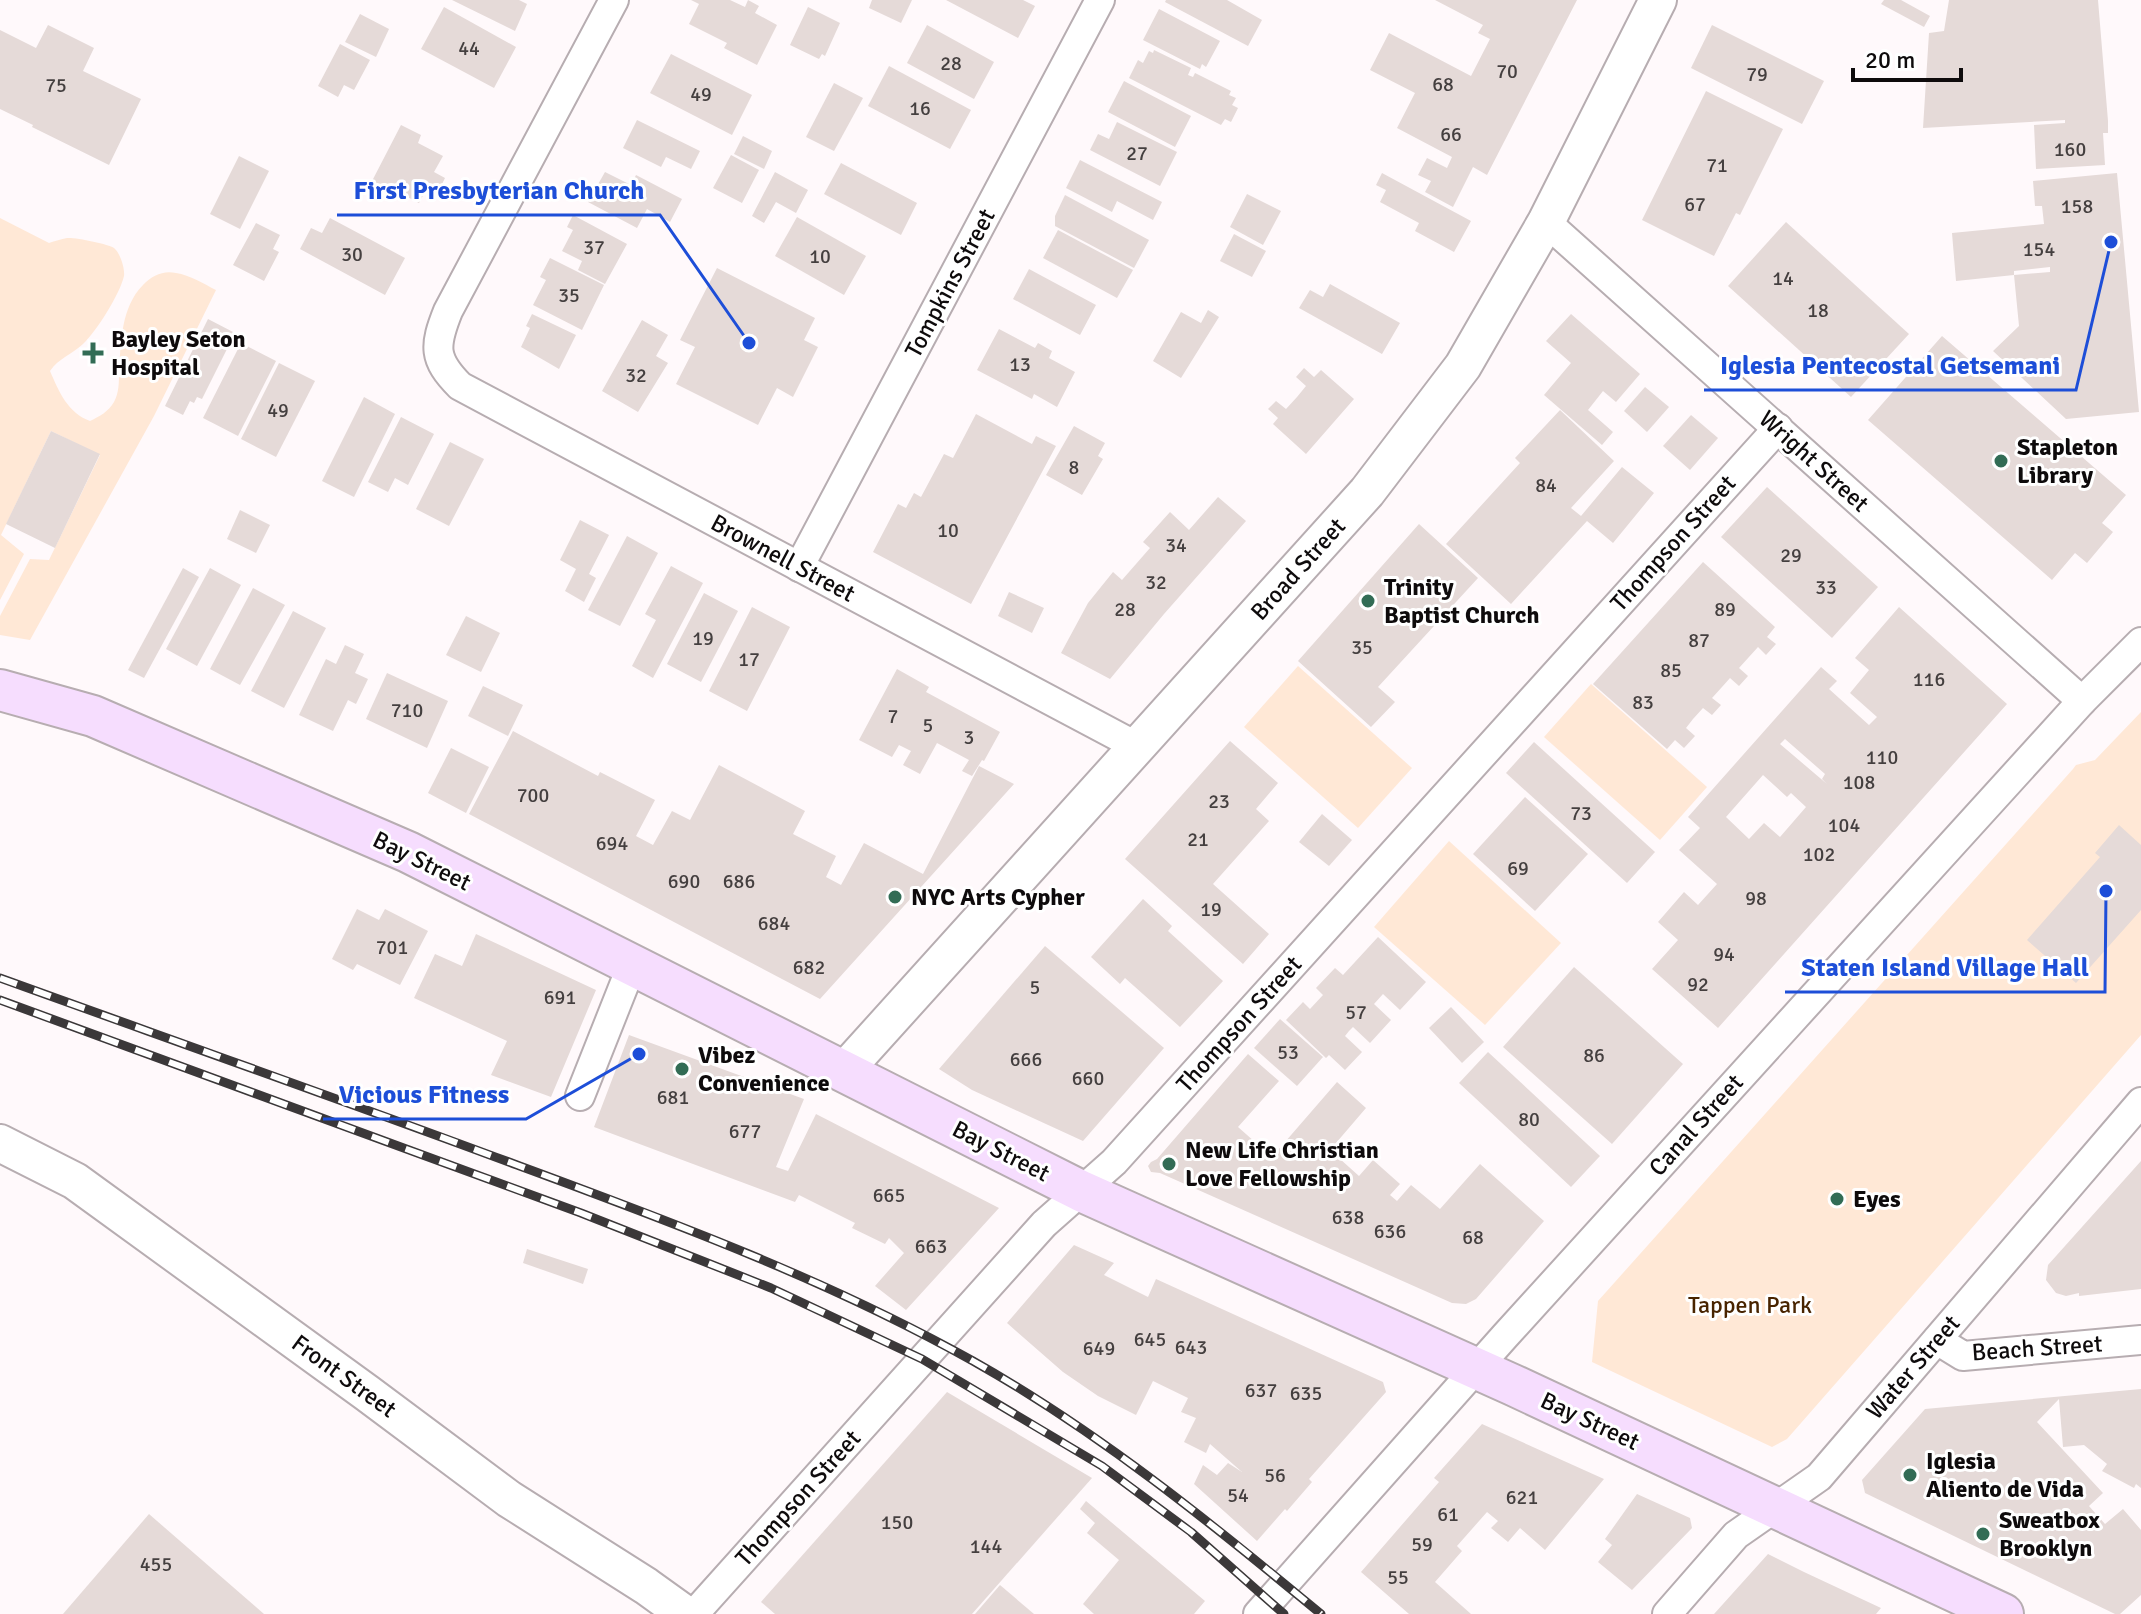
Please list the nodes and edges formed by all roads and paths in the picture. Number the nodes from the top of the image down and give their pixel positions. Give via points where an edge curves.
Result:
1 (614, 0) edge
2 (1100, 0) edge
3 (1658, 0) edge
4 (1546, 222) junction
5 (1778, 428) junction
6 (799, 567) junction
7 (2141, 642) edge
8 (0, 690) edge
9 (2082, 701) junction
10 (1138, 747) junction
11 (632, 965) junction
12 (844, 1071) junction
13 (580, 1096) dead end
14 (2141, 1102) edge
15 (0, 1143) edge
16 (1081, 1191) junction
17 (1937, 1340) junction
18 (2141, 1340) edge
19 (1476, 1369) junction
20 (1777, 1507) junction
21 (685, 1614) edge
22 (694, 1614) edge
23 (1258, 1614) edge
24 (1667, 1614) edge
25 (2003, 1614) edge

1 - 6 street, Brownell Street via 448,311 438,336 439,357 460,386
2 - 6 street, Tompkins Street
3 - 4 street, Broad Street
4 - 5 street, Wright Street
4 - 10 street, Broad Street via 1463,366 1367,492
5 - 9 street, Wright Street
5 - 16 street, Thompson Street via 1114,1162
6 - 10 street, Brownell Street
7 - 9 street, Canal Street
8 - 11 main road, Bay Street via 93,716 408,852
9 - 19 street, Canal Street
10 - 12 street, Broad Street
11 - 12 main road, Bay Street
11 - 13 street
12 - 16 main road, Bay Street
14 - 17 street, Water Street
15 - 21 street, Front Street via 75,1181 509,1499
16 - 19 main road, Bay Street
16 - 22 street, Thompson Street via 1044,1224
17 - 18 street, Beach Street via 1963,1356
17 - 20 street, Water Street via 1819,1477
19 - 20 main road, Bay Street
19 - 23 street, Canal Street
20 - 24 street, Water Street via 1736,1535
20 - 25 main road, Bay Street

